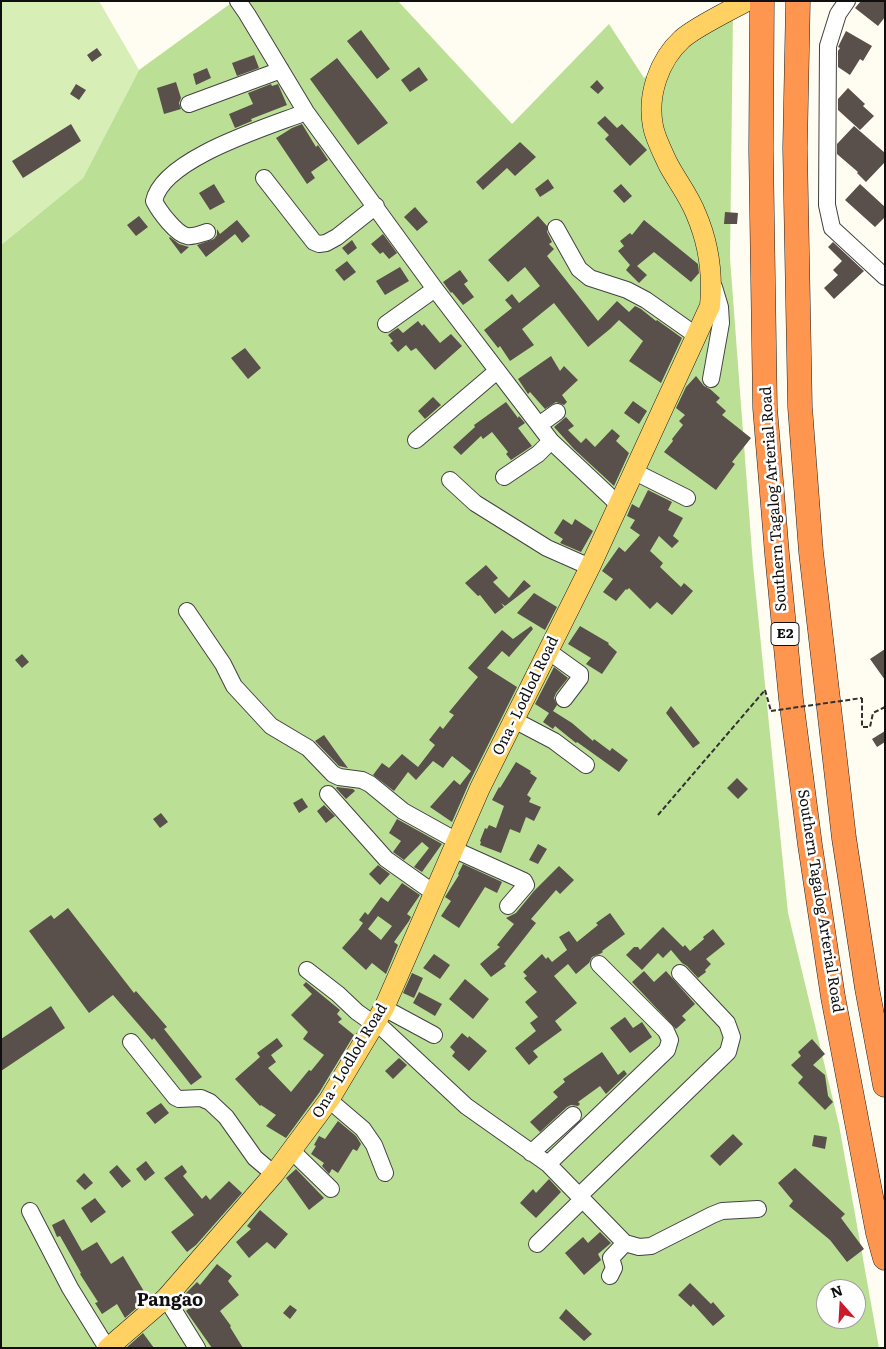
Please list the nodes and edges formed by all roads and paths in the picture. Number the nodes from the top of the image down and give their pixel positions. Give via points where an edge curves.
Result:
1 (238, 1) edge
2 (762, 1) edge
3 (798, 1) edge
4 (847, 1) edge
5 (742, 4) edge
6 (281, 70) junction
7 (189, 104) dead end
8 (306, 112) junction
9 (264, 178) dead end
10 (376, 206) junction
11 (556, 228) dead end
12 (207, 232) dead end
13 (885, 277) edge
14 (712, 282) junction
15 (435, 289) junction
16 (386, 324) dead end
17 (697, 336) junction
18 (497, 371) junction
19 (711, 379) dead end
20 (556, 412) dead end
21 (540, 425) junction
22 (416, 440) dead end
23 (552, 441) junction
24 (635, 472) junction
25 (504, 477) dead end
26 (450, 480) dead end
27 (687, 498) dead end
28 (619, 505) junction
29 (590, 567) junction
30 (187, 611) dead end
31 (548, 651) junction
32 (564, 699) dead end
33 (885, 706) edge
34 (514, 720) junction
35 (586, 765) dead end
36 (328, 794) dead end
37 (658, 815) dead end
38 (455, 845) junction
39 (434, 893) junction
40 (508, 906) dead end
41 (599, 964) dead end
42 (306, 970) dead end
43 (680, 973) dead end
44 (378, 1018) junction
45 (434, 1035) dead end
46 (131, 1042) dead end
47 (885, 1085) edge
48 (329, 1100) junction
49 (573, 1115) dead end
50 (292, 1151) junction
51 (531, 1153) junction
52 (548, 1164) junction
53 (385, 1173) dead end
54 (274, 1174) junction
55 (331, 1188) dead end
56 (581, 1197) junction
57 (758, 1209) dead end
58 (30, 1210) dead end
59 (625, 1243) junction
60 (537, 1244) dead end
61 (885, 1258) edge
62 (610, 1276) dead end
63 (166, 1298) junction
64 (107, 1348) edge
65 (197, 1348) edge

1 - 6 street
2 - 61 highway, Southern Tagalog Arterial Road / E2 via 766,408 791,699 833,997
3 - 47 highway, E2 via 795,148 800,406 811,552 844,838
4 - 13 street via 838,14 828,46 827,204 832,228
5 - 14 main road, Ona - Lodlod Road via 683,38 672,50 660,67 652,107 653,126 668,163 696,212 703,232
6 - 7 street
6 - 8 street
8 - 10 street
8 - 12 street via 208,151 184,165 162,184 154,201 180,234 193,236
9 - 10 street via 314,242 319,244 326,244 337,237
10 - 15 street
11 - 17 street via 579,269 590,278 646,300
14 - 17 main road, Ona - Lodlod Road via 710,306
14 - 19 street via 721,323
15 - 16 street
15 - 18 street
17 - 24 main road, Ona - Lodlod Road
18 - 21 street
18 - 22 street
20 - 21 street
21 - 23 street
23 - 25 street
23 - 28 street
24 - 27 street
24 - 28 main road, Ona - Lodlod Road
26 - 29 street via 475,503 547,548
28 - 29 main road, Ona - Lodlod Road
29 - 31 main road, Ona - Lodlod Road
30 - 38 street via 234,686 267,722 308,748 333,774 370,784
31 - 32 street via 580,674
31 - 34 main road, Ona - Lodlod Road
33 - 37 path, bridge via 873,713 870,727 862,728 862,698 771,710 765,690
34 - 35 street via 554,741
34 - 38 main road, Ona - Lodlod Road
36 - 39 street via 386,859
38 - 39 main road, Ona - Lodlod Road
38 - 40 street via 524,880 526,885
39 - 44 main road, Ona - Lodlod Road
41 - 52 street via 666,1031 670,1040 667,1050
42 - 44 street via 356,1012
43 - 56 street via 727,1023 732,1037 728,1052
44 - 45 street
44 - 48 main road, Ona - Lodlod Road
44 - 51 street via 466,1106
46 - 54 street via 175,1097 201,1098 210,1102 236,1130 255,1158
48 - 50 main road, Ona - Lodlod Road
48 - 53 street via 363,1129 374,1145
49 - 51 street
50 - 54 main road, Ona - Lodlod Road
50 - 55 street
51 - 52 street
52 - 56 street
54 - 63 main road, Ona - Lodlod Road
56 - 59 street
56 - 60 street
57 - 59 street via 722,1211 651,1246 638,1248
58 - 64 street via 70,1288
59 - 62 street via 611,1258 614,1268
63 - 64 main road, Ona - Lodlod Road
63 - 65 street

